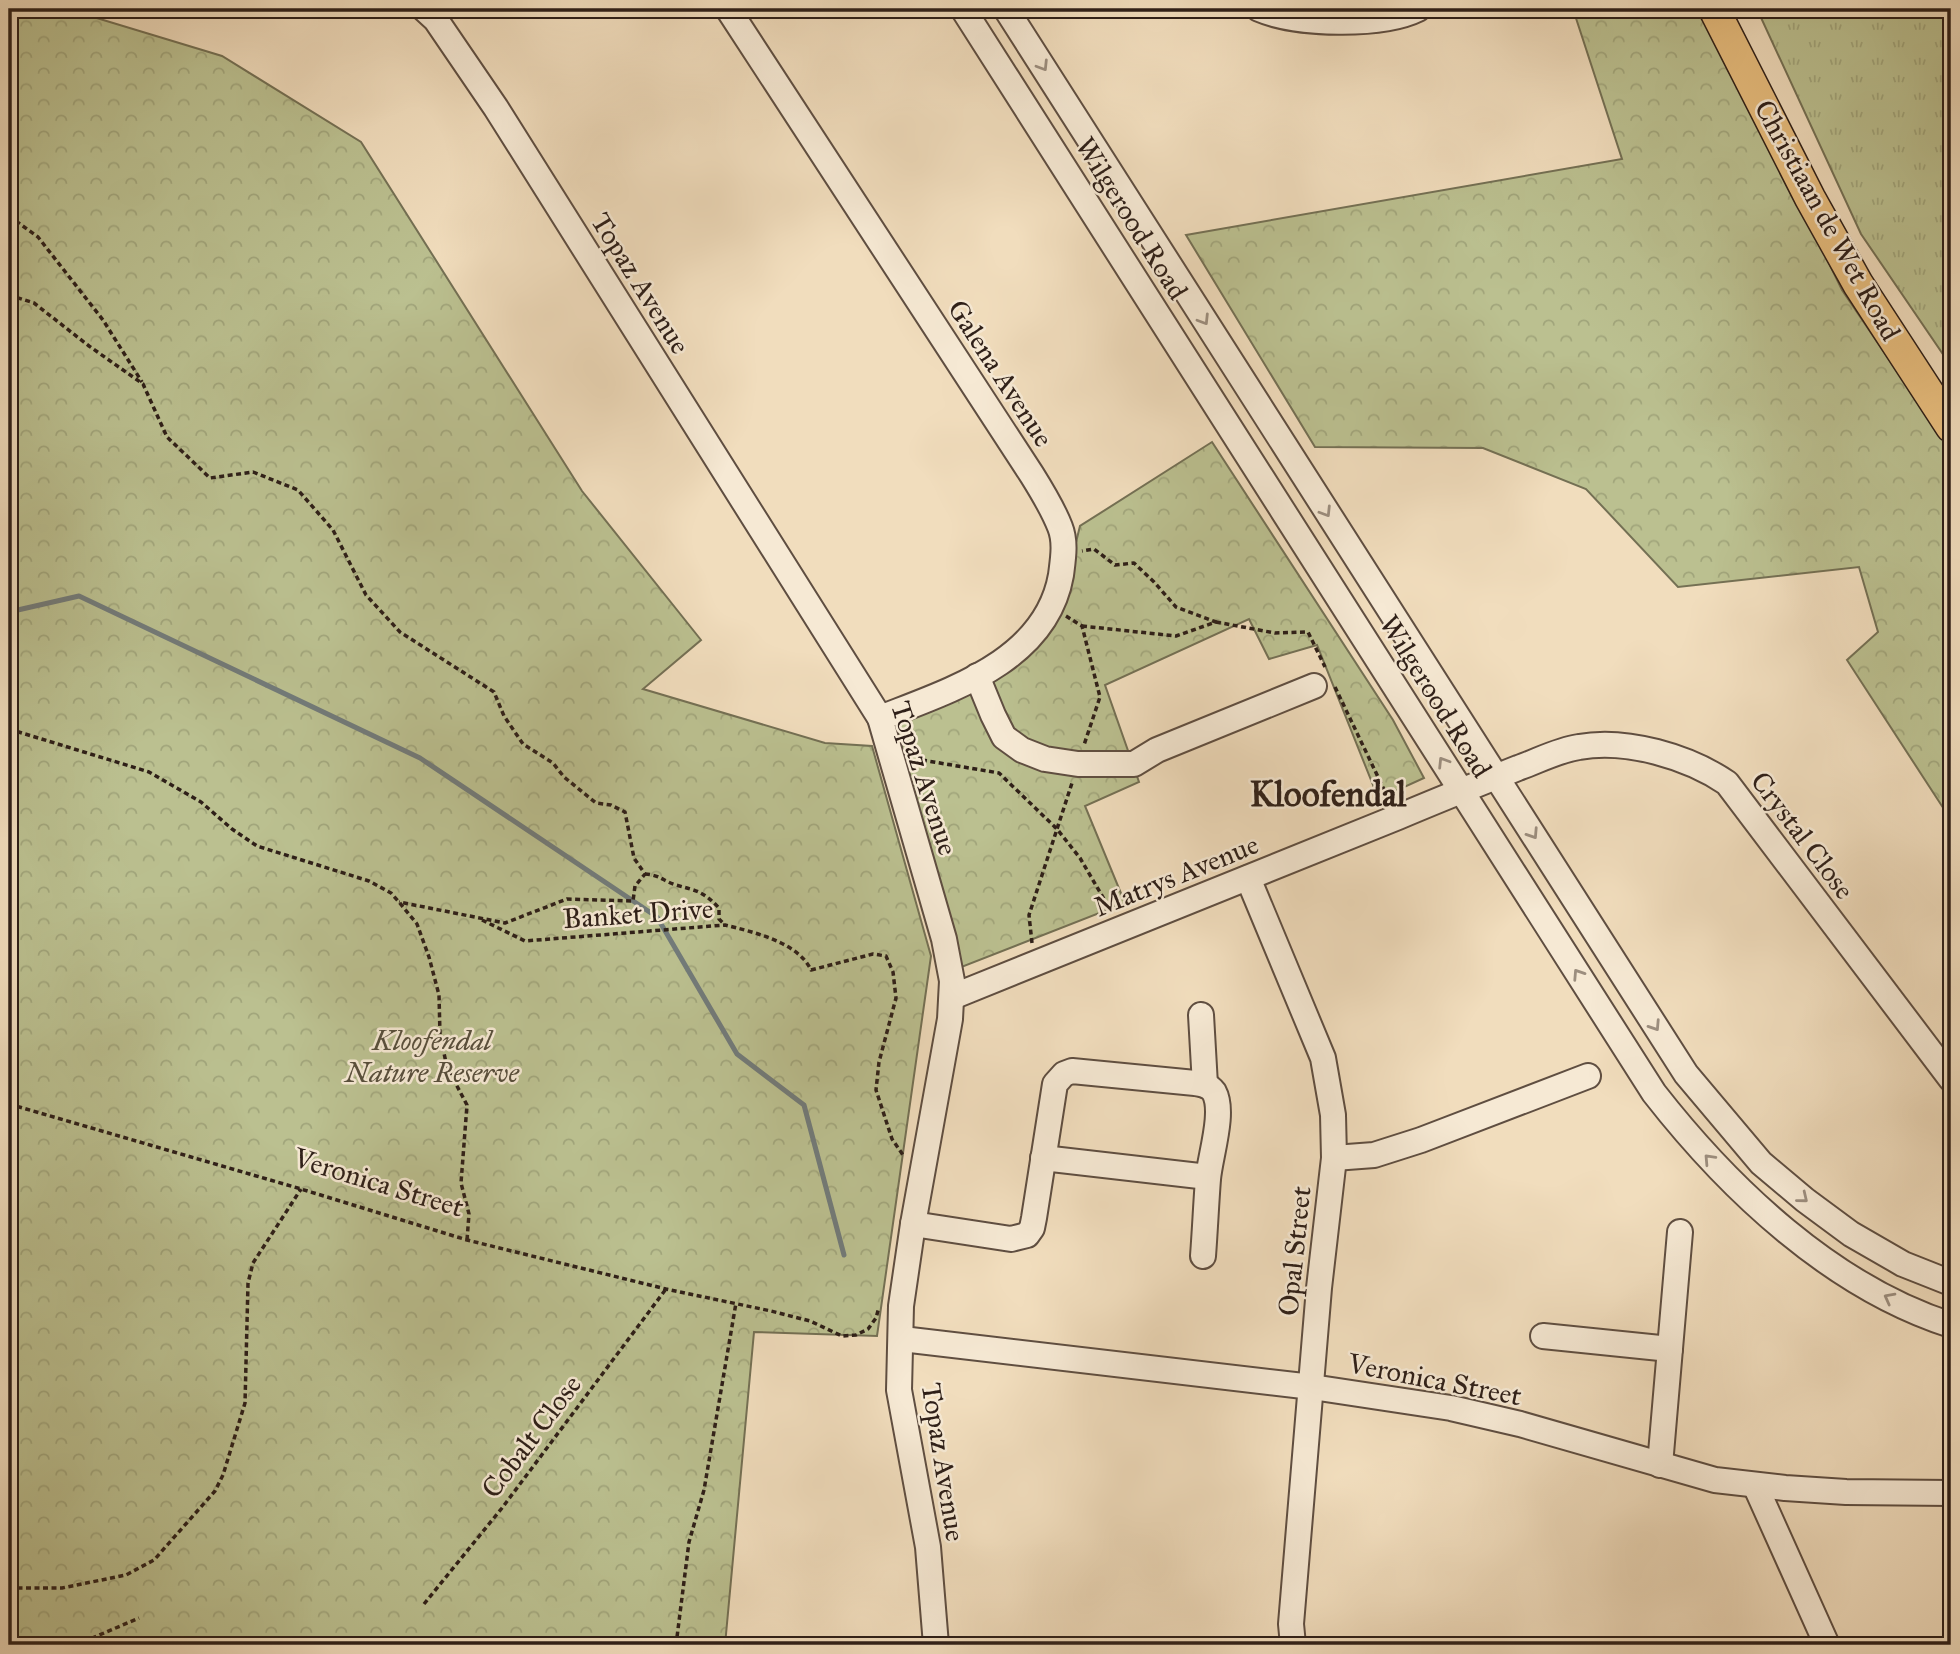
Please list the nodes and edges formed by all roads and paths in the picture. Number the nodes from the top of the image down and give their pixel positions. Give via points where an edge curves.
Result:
1 (424, 9) edge
2 (728, 9) edge
3 (963, 9) edge
4 (1006, 9) edge
5 (1259, 9) edge
6 (1418, 9) edge
7 (1714, 9) edge
8 (9, 216) edge
9 (9, 295) edge
10 (143, 384) junction
11 (1951, 427) edge
12 (1064, 555) junction
13 (1082, 626) dead end
14 (977, 676) junction
15 (1314, 687) dead end
16 (880, 718) junction
17 (9, 729) edge
18 (897, 769) junction
19 (1496, 777) junction
20 (1460, 790) junction
21 (645, 874) junction
22 (1248, 878) junction
23 (399, 902) junction
24 (482, 920) junction
25 (725, 925) junction
26 (1121, 928) junction
27 (952, 997) junction
28 (1201, 1015) dead end
29 (1588, 1076) dead end
30 (1951, 1079) edge
31 (1205, 1085) junction
32 (9, 1104) edge
33 (904, 1156) dead end
34 (1043, 1158) junction
35 (1334, 1158) junction
36 (1208, 1177) junction
37 (301, 1189) junction
38 (913, 1224) junction
39 (1680, 1232) dead end
40 (467, 1240) junction
41 (1203, 1256) dead end
42 (1951, 1283) edge
43 (666, 1289) junction
44 (880, 1301) dead end
45 (736, 1303) junction
46 (1951, 1325) edge
47 (1543, 1336) dead end
48 (902, 1339) junction
49 (1670, 1349) junction
50 (1312, 1387) junction
51 (1660, 1465) junction
52 (1755, 1485) junction
53 (1951, 1493) edge
54 (9, 1588) edge
55 (424, 1604) dead end
56 (139, 1618) dead end
57 (76, 1645) edge
58 (676, 1645) edge
59 (936, 1645) edge
60 (1293, 1645) edge
61 (1827, 1645) edge

1 - 16 street, Topaz Avenue via 496,108
2 - 12 street, Galena Avenue via 1032,475 1061,529
20 -> 3 street, Wilgerood Road
4 -> 19 street, Wilgerood Road
5 - 6 street via 1310,20 1353,22
7 - 11 main road, Christiaan de Wet Road via 1858,284
8 - 10 path via 38,237 103,320
9 - 10 path via 34,303
10 - 21 path via 166,437 210,478 253,471 298,490 333,530 366,595 400,632 495,692 523,744 553,763 596,803 625,812 634,858
12 - 13 path via 1094,549 1115,565 1134,563 1176,607 1216,622 1176,636
12 - 14 street, Galena Avenue via 1052,608 1035,634
14 - 15 street via 1004,737 1045,759 1079,764 1134,764 1157,750
14 - 16 street, Galena Avenue
16 - 18 street, Topaz Avenue
17 - 23 path via 149,772 201,802 257,846 369,881
18 - 26 path via 922,761 999,773 1080,858
18 - 27 street, Topaz Avenue via 944,939
19 - 20 street, Crystal Close
19 - 30 street, Crystal Close via 1566,750 1594,745 1678,757 1713,773 1727,783
19 -> 42 street, Wilgerood Road via 1686,1074 1761,1163 1851,1234 1903,1264
20 - 22 street, Matrys Avenue
46 -> 20 street, Wilgerood Road via 1904,1306 1842,1271 1759,1208 1714,1165 1654,1093
21 - 24 path via 635,886 634,901 567,900 505,923
21 - 25 path via 704,894 719,908 719,919
22 - 26 street, Matrys Avenue
22 - 35 street, Opal Street via 1322,1058 1334,1115
23 - 24 path
23 - 40 path via 417,924 429,957 439,995 447,1067 467,1105 461,1183 469,1214
24 - 25 path, Banket Drive via 525,941
25 - 33 path, Banket Drive via 787,947 807,961 811,970 873,954 886,956 895,998 876,1090 892,1139
26 - 27 street, Matrys Avenue
27 - 38 street, Topaz Avenue
28 - 31 street
29 - 35 street via 1421,1140 1374,1155
31 - 34 street via 1072,1070 1055,1084
31 - 36 street via 1213,1090 1218,1115
32 - 37 path, Veronica Street
34 - 36 street
34 - 38 street via 1032,1228 1022,1238
35 - 50 street, Opal Street
36 - 41 street
37 - 40 path, Veronica Street
37 - 54 path via 253,1262 248,1283 245,1403 215,1491 155,1560 126,1575 62,1588
38 - 48 street, Topaz Avenue via 901,1306
39 - 49 street
40 - 43 path, Veronica Street
43 - 45 path, Veronica Street
43 - 55 path, Cobalt Close
44 - 45 path via 868,1329 842,1336 810,1321
45 - 58 path via 704,1490 689,1542
47 - 49 street
48 - 50 street, Veronica Street
48 - 59 street, Topaz Avenue via 899,1390 928,1547
49 - 51 street
50 - 51 street, Veronica Street via 1481,1414
50 - 60 street, Opal Street via 1291,1624
51 - 52 street, Veronica Street
52 - 53 street, Veronica Street
52 - 61 street
56 - 57 path

